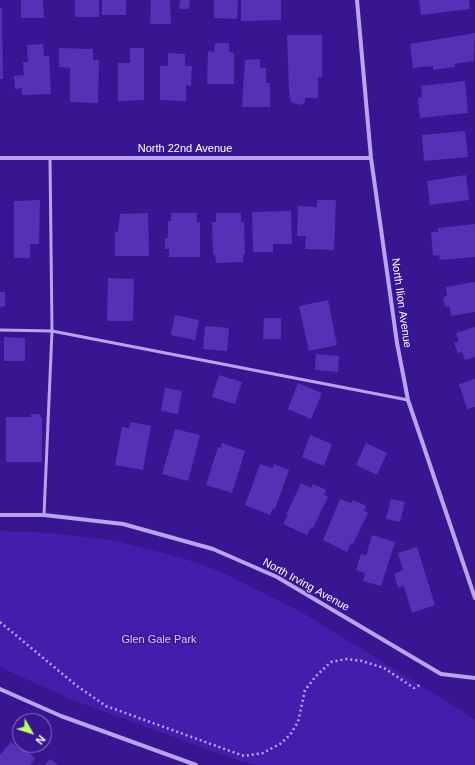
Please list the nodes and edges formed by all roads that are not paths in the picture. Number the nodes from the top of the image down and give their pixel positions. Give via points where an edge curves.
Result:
1 (356, 0) edge
2 (0, 158) edge
3 (50, 158) junction
4 (371, 158) junction
5 (0, 330) edge
6 (52, 331) junction
7 (408, 400) junction
8 (0, 515) edge
9 (44, 515) junction
10 (475, 598) edge
11 (475, 678) edge
12 (0, 689) edge
13 (196, 765) edge

1 - 4 street, North Ilion Avenue
2 - 3 street, North 22nd Avenue
3 - 4 street, North 22nd Avenue
3 - 6 lane
4 - 7 street, North Ilion Avenue via 397,343
5 - 6 lane
6 - 7 lane
6 - 9 lane
7 - 10 street, North Ilion Avenue
8 - 9 street, North Irving Avenue
9 - 11 street, North Irving Avenue via 123,524 213,549 277,577 441,674
12 - 13 street via 61,716

